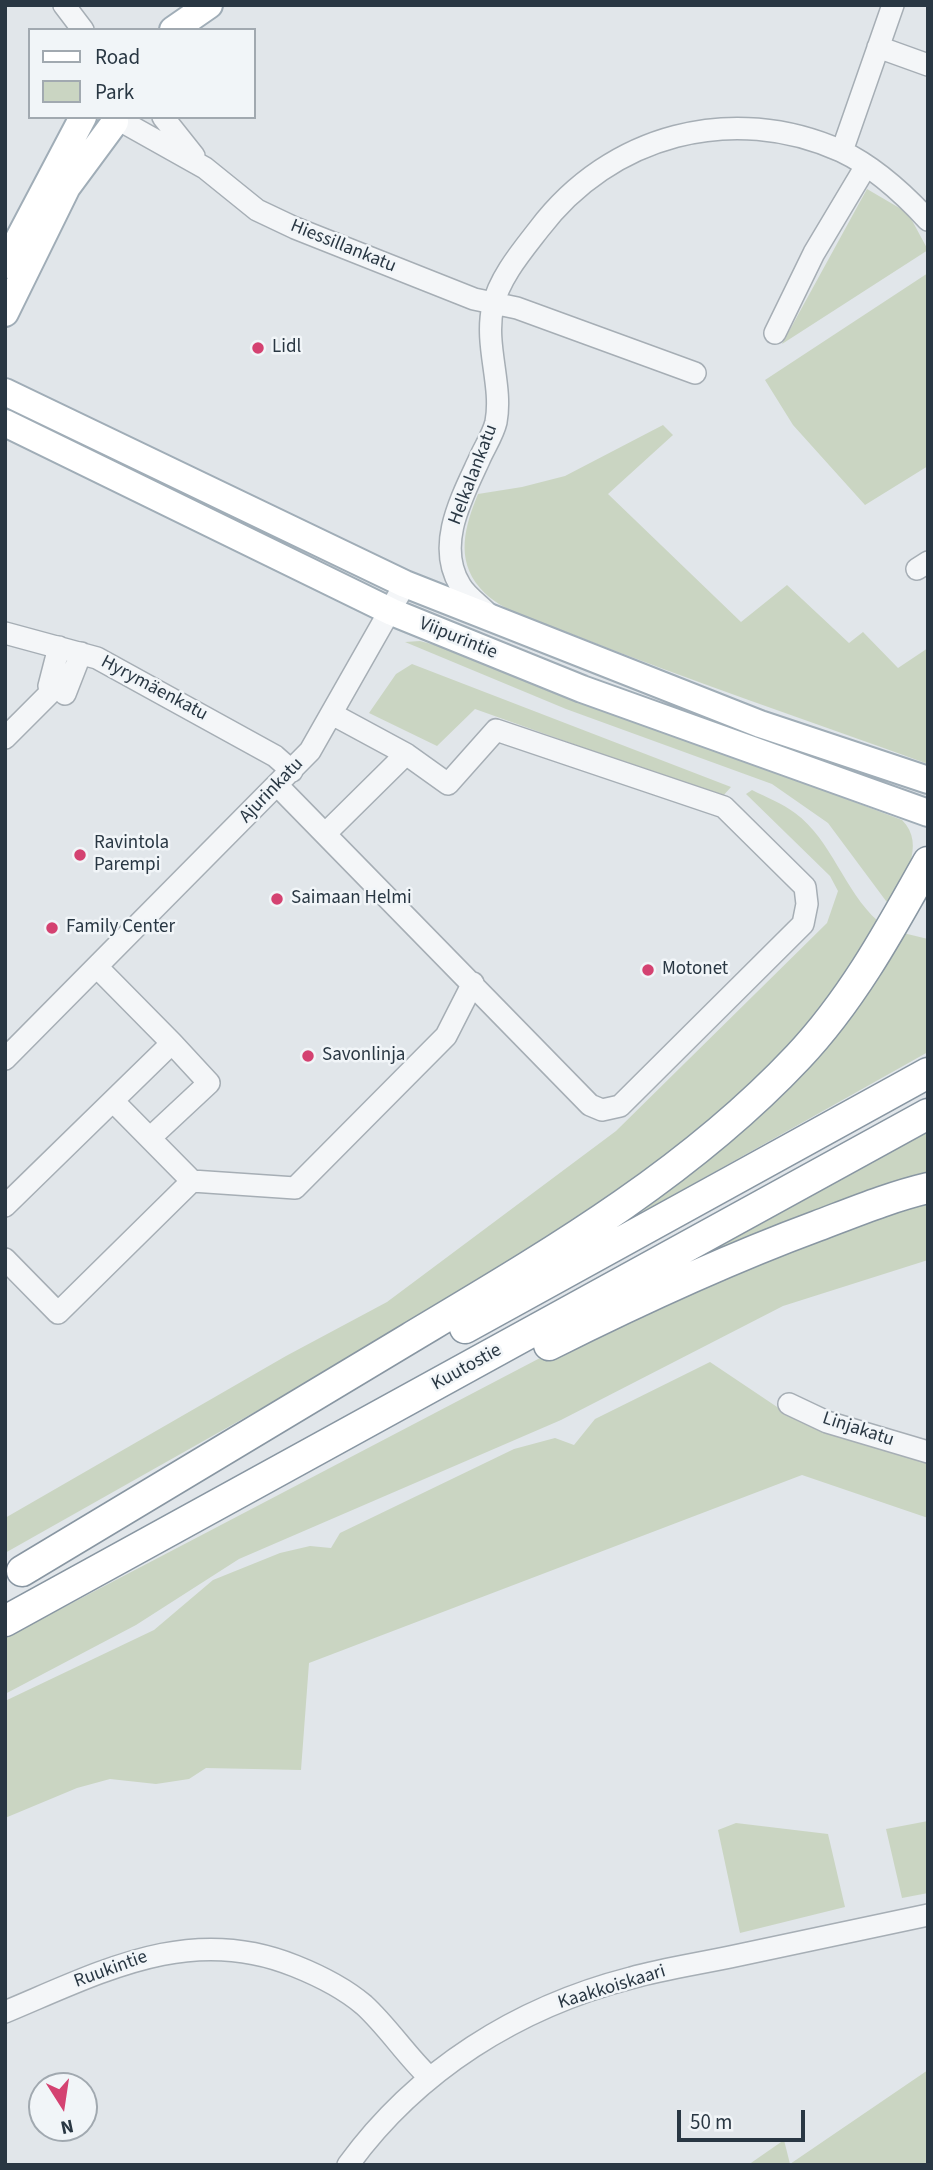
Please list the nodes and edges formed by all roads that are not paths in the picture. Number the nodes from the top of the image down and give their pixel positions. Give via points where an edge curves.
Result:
1 (63, 5) edge
2 (209, 5) edge
3 (219, 5) edge
4 (893, 5) edge
5 (69, 28) edge
6 (81, 28) edge
7 (176, 28) edge
8 (199, 28) edge
9 (878, 47) junction
10 (928, 65) edge
11 (82, 119) edge
12 (119, 119) edge
13 (165, 119) edge
14 (842, 151) junction
15 (866, 166) junction
16 (205, 168) junction
17 (928, 220) edge
18 (5, 265) edge
19 (493, 304) junction
20 (5, 313) edge
21 (775, 333) dead end
22 (695, 373) dead end
23 (5, 392) edge
24 (5, 423) edge
25 (405, 584) junction
26 (391, 612) junction
27 (496, 621) junction
28 (5, 633) edge
29 (59, 647) junction
30 (81, 653) junction
31 (56, 689) junction
32 (332, 714) junction
33 (5, 738) edge
34 (406, 754) junction
35 (285, 779) junction
36 (928, 780) edge
37 (928, 813) edge
38 (326, 833) junction
39 (928, 862) edge
40 (97, 967) junction
41 (472, 983) junction
42 (172, 1043) junction
43 (5, 1059) edge
44 (928, 1073) edge
45 (113, 1101) junction
46 (928, 1114) edge
47 (150, 1138) junction
48 (192, 1181) junction
49 (928, 1188) edge
50 (5, 1206) edge
51 (5, 1259) edge
52 (789, 1404) dead end
53 (928, 1452) edge
54 (163, 1537) junction
55 (14, 1575) edge
56 (5, 1621) edge
57 (928, 1915) edge
58 (5, 2012) edge
59 (428, 2077) junction
60 (348, 2165) edge

1 - 5 street
1 - 6 street
2 - 7 main road
3 - 8 main road
4 - 9 street
9 - 10 street
9 - 14 street
11 - 18 main road
12 - 16 street, Hiessillankatu
12 - 20 main road via 67,187
13 - 16 street, Hiessillankatu
14 - 15 street, Helkalankatu
14 - 19 street, Helkalankatu via 759,129 717,128 650,142 594,172 558,203 517,257
15 - 17 street, Helkalankatu via 901,191
15 - 21 street via 814,253
16 - 19 street, Hiessillankatu via 257,209 295,228
19 - 22 street, Hiessillankatu via 517,308
19 - 27 street, Helkalankatu via 490,348 496,424 448,542 449,563 461,587
23 - 25 main road, Viipurintie
24 - 26 main road, Viipurintie
25 - 26 street, Ajurinkatu
25 - 27 main road, Viipurintie
26 - 32 street, Ajurinkatu
26 - 37 main road, Viipurintie via 582,689
27 - 36 main road, Viipurintie via 760,724
28 - 29 street, Hyrymäenkatu
29 - 30 street, Hyrymäenkatu
29 - 31 street
30 - 31 street
30 - 35 street, Hyrymäenkatu via 264,750
31 - 33 street
32 - 34 street
32 - 35 street, Ajurinkatu via 310,751
34 - 38 street
34 - 41 street, Hyrymäenkatu via 448,784 496,730 723,807 804,887 803,924 621,1105 602,1110 590,1105
35 - 38 street, Hyrymäenkatu
35 - 40 street, Ajurinkatu
38 - 41 street, Hyrymäenkatu
39 - 55 highway via 878,952 800,1055 749,1107 668,1174 564,1246
40 - 42 street
40 - 43 street, Ajurinkatu
41 - 48 street via 446,1036 295,1188
42 - 45 street
42 - 47 street via 209,1083
44 - 55 highway, Kuutostie
45 - 47 street
45 - 50 street
46 - 54 highway, Kuutostie
47 - 48 street
48 - 51 street via 58,1313
49 - 54 highway via 756,1249 652,1294
52 - 53 street, Linjakatu via 827,1422
54 - 56 highway, Kuutostie
57 - 59 street, Kaakkoiskaari via 631,1978 587,1992 469,2047
58 - 59 street, Ruukintie via 141,1957 188,1949 233,1949 277,1959 325,1978 363,2004
59 - 60 street, Kaakkoiskaari via 371,2133

